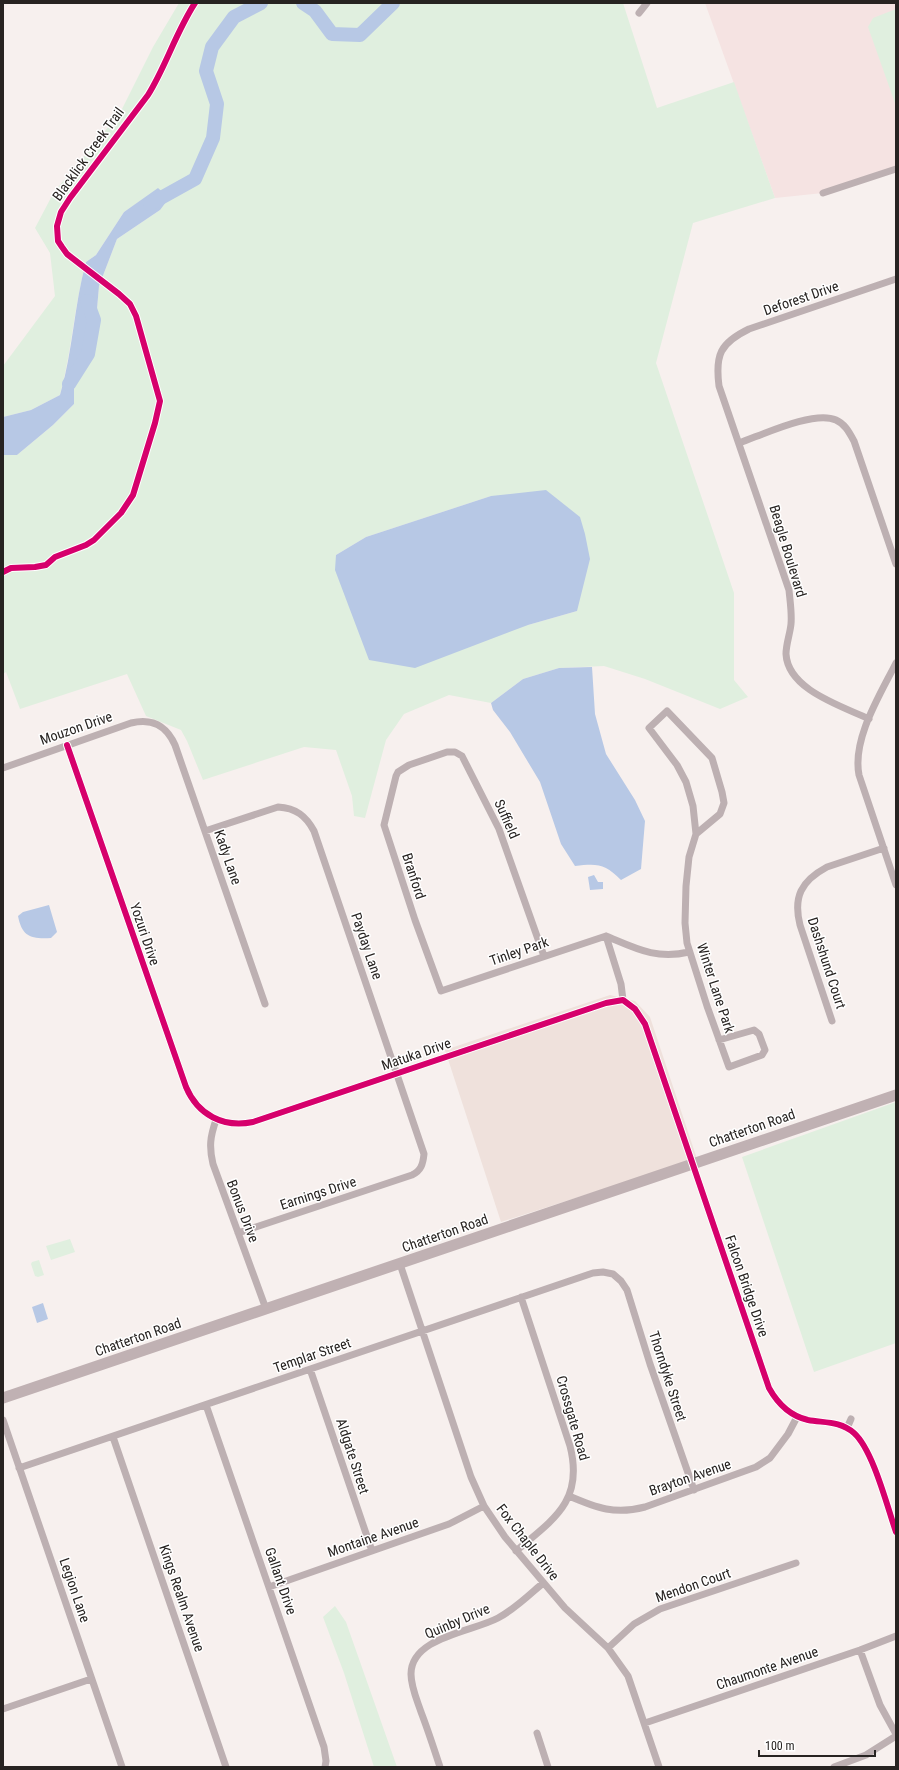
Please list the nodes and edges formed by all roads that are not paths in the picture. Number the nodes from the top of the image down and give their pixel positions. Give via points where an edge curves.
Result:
1 (648, 3) edge
2 (639, 13) dead end
3 (896, 169) edge
4 (824, 194) dead end
5 (896, 279) edge
6 (720, 352) joint
7 (739, 443) junction
8 (896, 564) edge
9 (896, 663) edge
10 (869, 719) junction
11 (158, 725) joint
12 (67, 745) junction
13 (3, 768) edge
14 (401, 769) joint
15 (205, 831) junction
16 (696, 834) junction
17 (884, 848) junction
18 (896, 885) edge
19 (606, 936) junction
20 (689, 952) junction
21 (544, 956) junction
22 (441, 991) joint
23 (623, 1000) junction
24 (265, 1004) dead end
25 (832, 1021) dead end
26 (719, 1040) junction
27 (398, 1073) junction
28 (896, 1095) edge
29 (216, 1120) junction
30 (693, 1164) junction
31 (406, 1178) joint
32 (238, 1233) junction
33 (400, 1264) junction
34 (613, 1274) joint
35 (521, 1297) junction
36 (266, 1309) junction
37 (422, 1331) junction
38 (310, 1369) junction
39 (3, 1398) edge
40 (206, 1405) junction
41 (797, 1417) junction
42 (851, 1418) dead end
43 (3, 1420) edge
44 (847, 1428) junction
45 (113, 1437) junction
46 (19, 1468) junction
47 (694, 1490) junction
48 (569, 1496) junction
49 (484, 1506) junction
50 (896, 1532) edge
51 (516, 1550) junction
52 (372, 1551) junction
53 (796, 1563) dead end
54 (544, 1583) junction
55 (269, 1587) junction
56 (896, 1636) edge
57 (608, 1648) junction
58 (860, 1650) junction
59 (92, 1679) junction
60 (3, 1709) edge
61 (645, 1723) junction
62 (537, 1733) dead end
63 (896, 1735) edge
64 (122, 1767) edge
65 (226, 1767) edge
66 (325, 1767) edge
67 (440, 1767) edge
68 (548, 1767) edge
69 (659, 1767) edge
70 (834, 1767) edge

1 - 2 street
3 - 4 street
5 - 6 street, Deforest Drive via 749,329 738,334
6 - 7 street, Beagle Boulevard via 717,363 719,386
7 - 8 street via 809,418 827,417 836,420 847,429 854,440
7 - 10 street, Beagle Boulevard via 789,590 791,623 786,654 791,669 799,682 811,691
9 - 10 street
10 - 17 street via 859,748 858,766
11 - 12 street, Mouzon Drive via 145,721 131,723
11 - 15 street, Kady Lane via 169,733 175,745
12 - 13 street, Mouzon Drive
12 - 29 street, Yozuri Drive via 186,1087 198,1107
14 - 21 street, Suffield via 447,752 455,752 462,756 499,829
14 - 22 street, Branford via 396,776 385,830
15 - 24 street, Kady Lane
15 - 27 street, Payday Lane via 278,807 287,807 304,815 314,831
16 - 16 street, Winter Lane Park via 720,814 724,803 722,792 712,758 667,710 649,728 670,755 686,782 693,806
16 - 20 street, Winter Lane Park via 689,857 686,886 685,923
17 - 18 street
17 - 25 street, Dashshund Court via 819,871 807,880 799,894 797,910 800,925
19 - 20 street via 650,953 667,956
19 - 21 street, Tinley Park
19 - 23 street via 621,984
20 - 26 street, Winter Lane Park
21 - 22 street, Tinley Park
23 - 27 street, Matuka Drive via 606,1002
23 - 30 street, Falcon Bridge Drive via 635,1009 645,1024
26 - 26 street, Winter Lane Park via 754,1030 759,1034 765,1050 762,1054 729,1067
27 - 29 street, Matuka Drive via 253,1122 234,1124
27 - 31 street, Payday Lane via 424,1154 422,1166 417,1173
28 - 30 main road, Chatterton Road
29 - 32 street, Bonus Drive via 210,1148 212,1164
30 - 33 main road, Chatterton Road
30 - 41 street, Falcon Bridge Drive via 769,1388 780,1405
31 - 32 street, Earnings Drive
32 - 36 street, Bonus Drive
33 - 36 main road, Chatterton Road
33 - 37 street, Fox Chaple Drive
34 - 35 street, Templar Street via 593,1273
34 - 47 street, Thorndyke Street via 627,1290
35 - 37 street, Templar Street
35 - 48 street, Crossgate Road via 574,1458 574,1478
36 - 39 main road, Chatterton Road
37 - 38 street, Templar Street
37 - 49 street, Fox Chaple Drive via 471,1477
38 - 40 street, Templar Street
38 - 52 street, Aldgate Street
40 - 45 street, Templar Street
40 - 55 street, Gallant Drive
41 - 44 street, Falcon Bridge Drive via 831,1422
41 - 47 street, Brayton Avenue via 788,1434 770,1458 763,1463
42 - 44 street
43 - 46 street, Legion Lane
44 - 50 street, Falcon Bridge Drive via 860,1439 868,1453
45 - 46 street, Templar Street
45 - 65 street, Kings Realm Avenue
46 - 59 street, Legion Lane
47 - 48 street, Brayton Avenue via 637,1509 617,1511 606,1510
48 - 51 street, Crossgate Road via 561,1511
49 - 51 street, Fox Chaple Drive
49 - 52 street, Montaine Avenue via 449,1524
51 - 54 street, Fox Chaple Drive
52 - 55 street, Montaine Avenue
53 - 57 street, Mendon Court via 660,1609 634,1624
54 - 57 street, Fox Chaple Drive via 565,1608
54 - 67 street, Quinby Drive via 504,1614 435,1642 416,1657 412,1668 413,1686
55 - 66 street, Gallant Drive via 324,1747
56 - 58 street, Chaumonte Avenue
57 - 61 street, Fox Chaple Drive via 628,1676
58 - 61 street, Chaumonte Avenue
58 - 63 street via 880,1706
59 - 60 street
59 - 64 street, Legion Lane
61 - 69 street, Fox Chaple Drive
62 - 68 street
63 - 70 street via 866,1755

